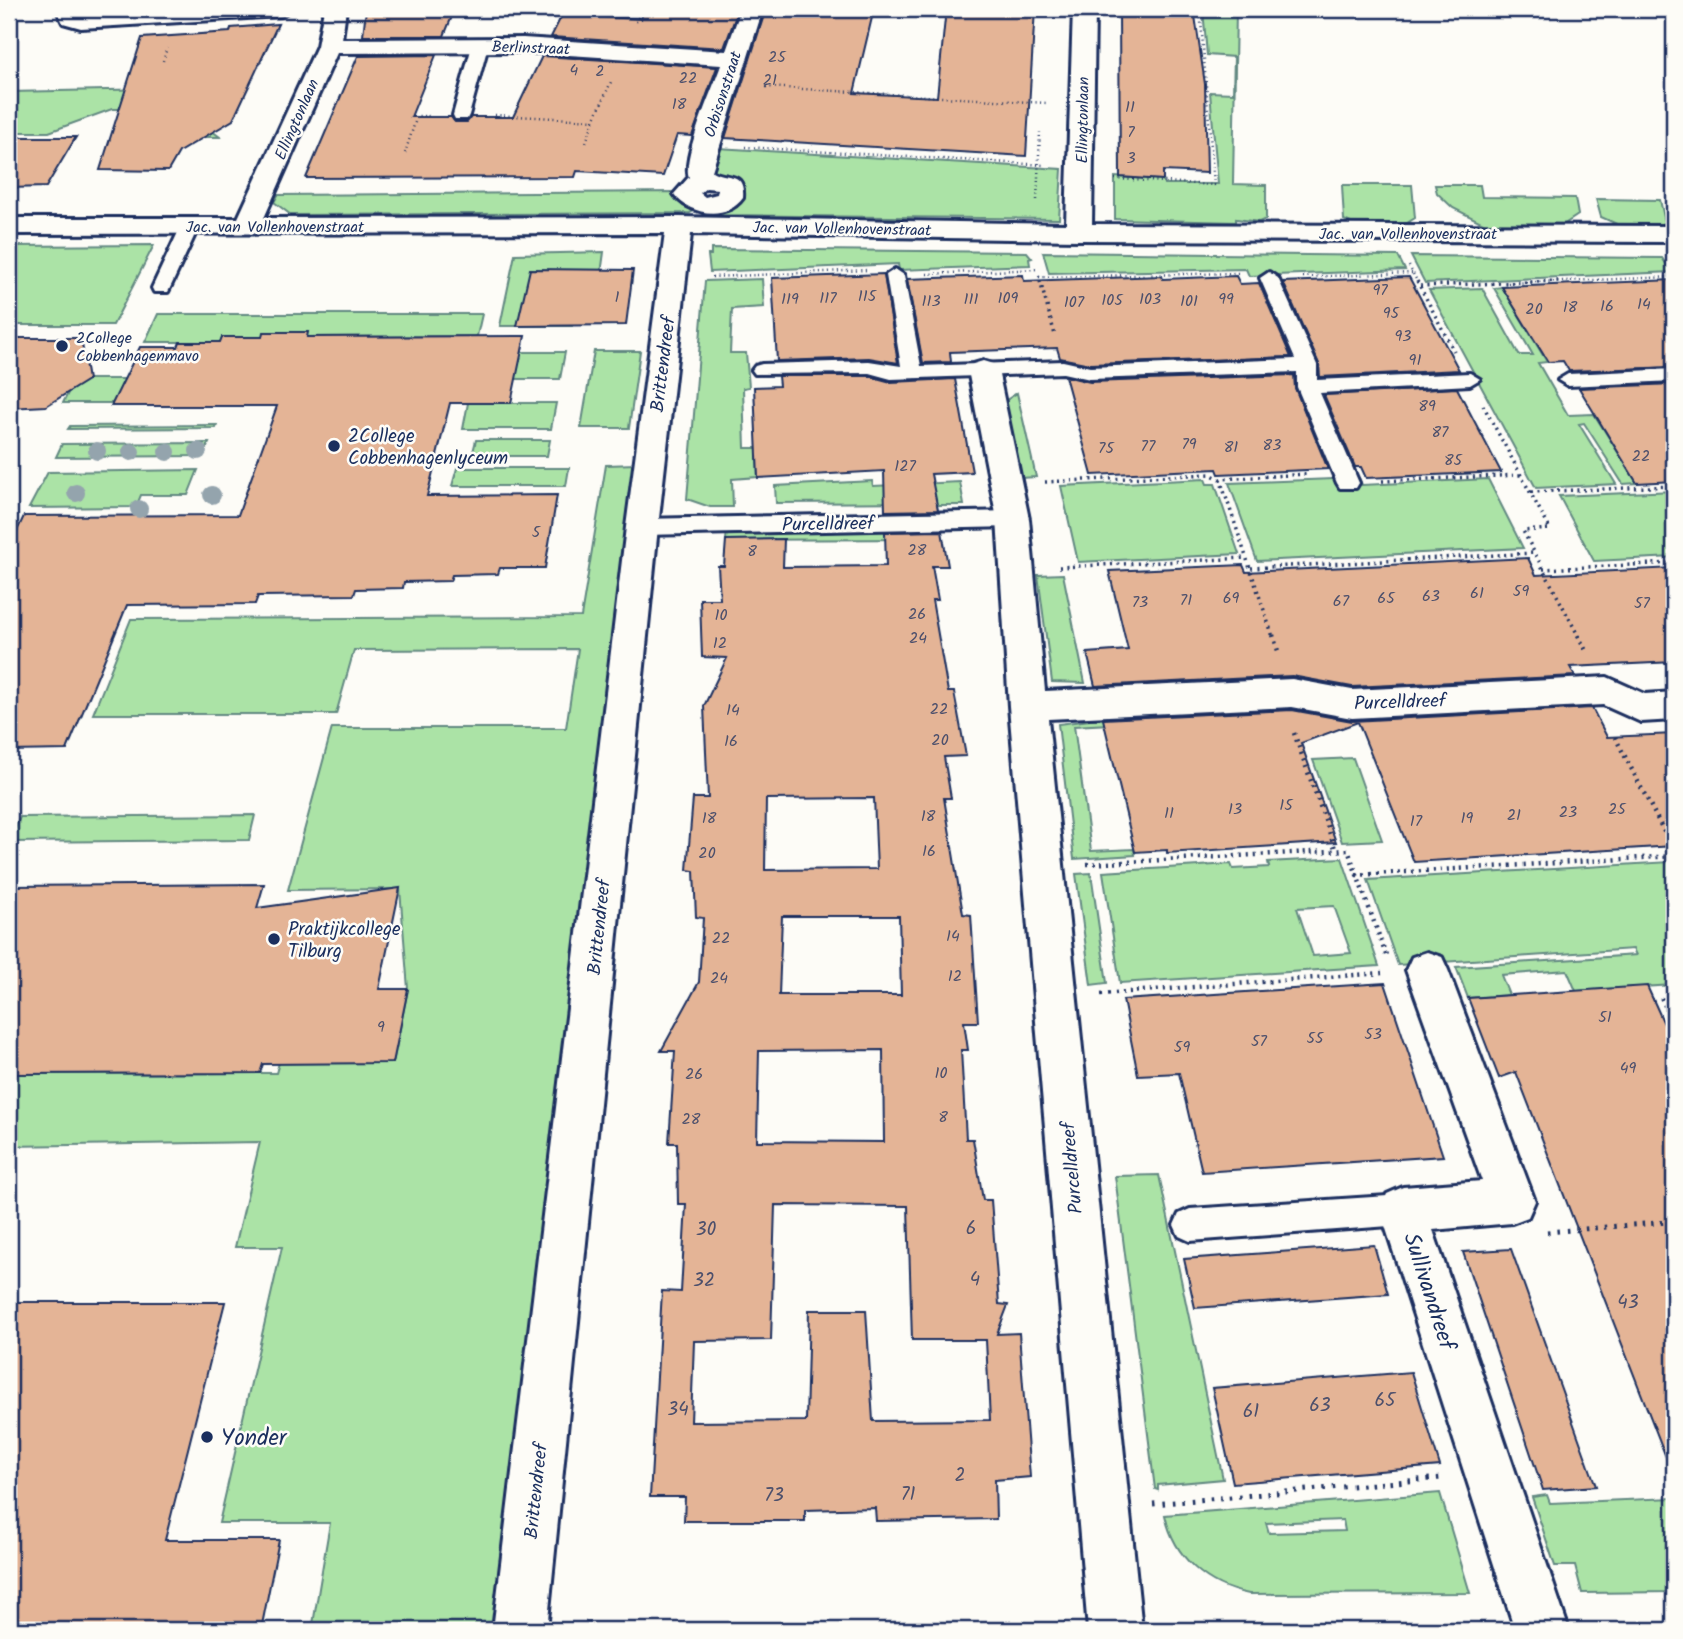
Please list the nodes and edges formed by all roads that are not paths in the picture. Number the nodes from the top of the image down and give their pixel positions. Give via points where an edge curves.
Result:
1 (68, 9) edge
2 (281, 9) edge
3 (335, 9) edge
4 (752, 9) edge
5 (1084, 9) edge
6 (329, 46) junction
7 (480, 46) junction
8 (733, 59) junction
9 (461, 116) road end
10 (703, 180) dead end
11 (679, 225) junction
12 (9, 226) edge
13 (190, 226) junction
14 (247, 226) junction
15 (1079, 232) junction
16 (1674, 234) edge
17 (895, 275) road end
18 (1269, 278) road end
19 (161, 288) dead end
20 (1307, 365) junction
21 (762, 370) dead end
22 (983, 370) junction
23 (912, 373) junction
24 (1674, 375) edge
25 (1470, 379) road end
26 (1568, 380) dead end
27 (1307, 387) junction
28 (1346, 478) road end
29 (1009, 501) junction
30 (642, 527) junction
31 (1027, 706) junction
32 (1674, 706) edge
33 (1410, 971) road end
34 (1403, 1210) junction
35 (1190, 1225) dead end
36 (520, 1630) edge
37 (1115, 1630) edge
38 (1542, 1630) edge

1 - 2 street via 71,18 81,21
3 - 6 street, Ellingtonlaan
4 - 8 street, Orbisonstraat
5 - 15 street, Ellingtonlaan
6 - 7 street, Berlinstraat
6 - 14 street, Ellingtonlaan
7 - 8 street, Berlinstraat
7 - 9 lane
8 - 10 street, Orbisonstraat via 699,171
11 - 14 street, Jac. van Vollenhovenstraat
11 - 15 street, Jac. van Vollenhovenstraat
11 - 30 street, Brittendreef
12 - 13 street, Jac. van Vollenhovenstraat
13 - 14 street, Jac. van Vollenhovenstraat
13 - 19 lane
15 - 16 street, Jac. van Vollenhovenstraat
17 - 23 lane
18 - 20 lane
20 - 22 lane via 1090,373 1063,367
20 - 27 lane
21 - 23 lane via 869,367
22 - 23 lane
22 - 29 street, Purcelldreef
24 - 26 lane
25 - 27 lane
27 - 28 lane
29 - 30 lane, Purcelldreef
29 - 31 street, Purcelldreef
30 - 36 street, Brittendreef
31 - 32 street, Purcelldreef via 1286,693 1352,704 1598,691 1642,708
31 - 37 street, Purcelldreef
33 - 34 street, Sullivandreef via 1512,1201
34 - 35 lane
34 - 38 street, Sullivandreef

